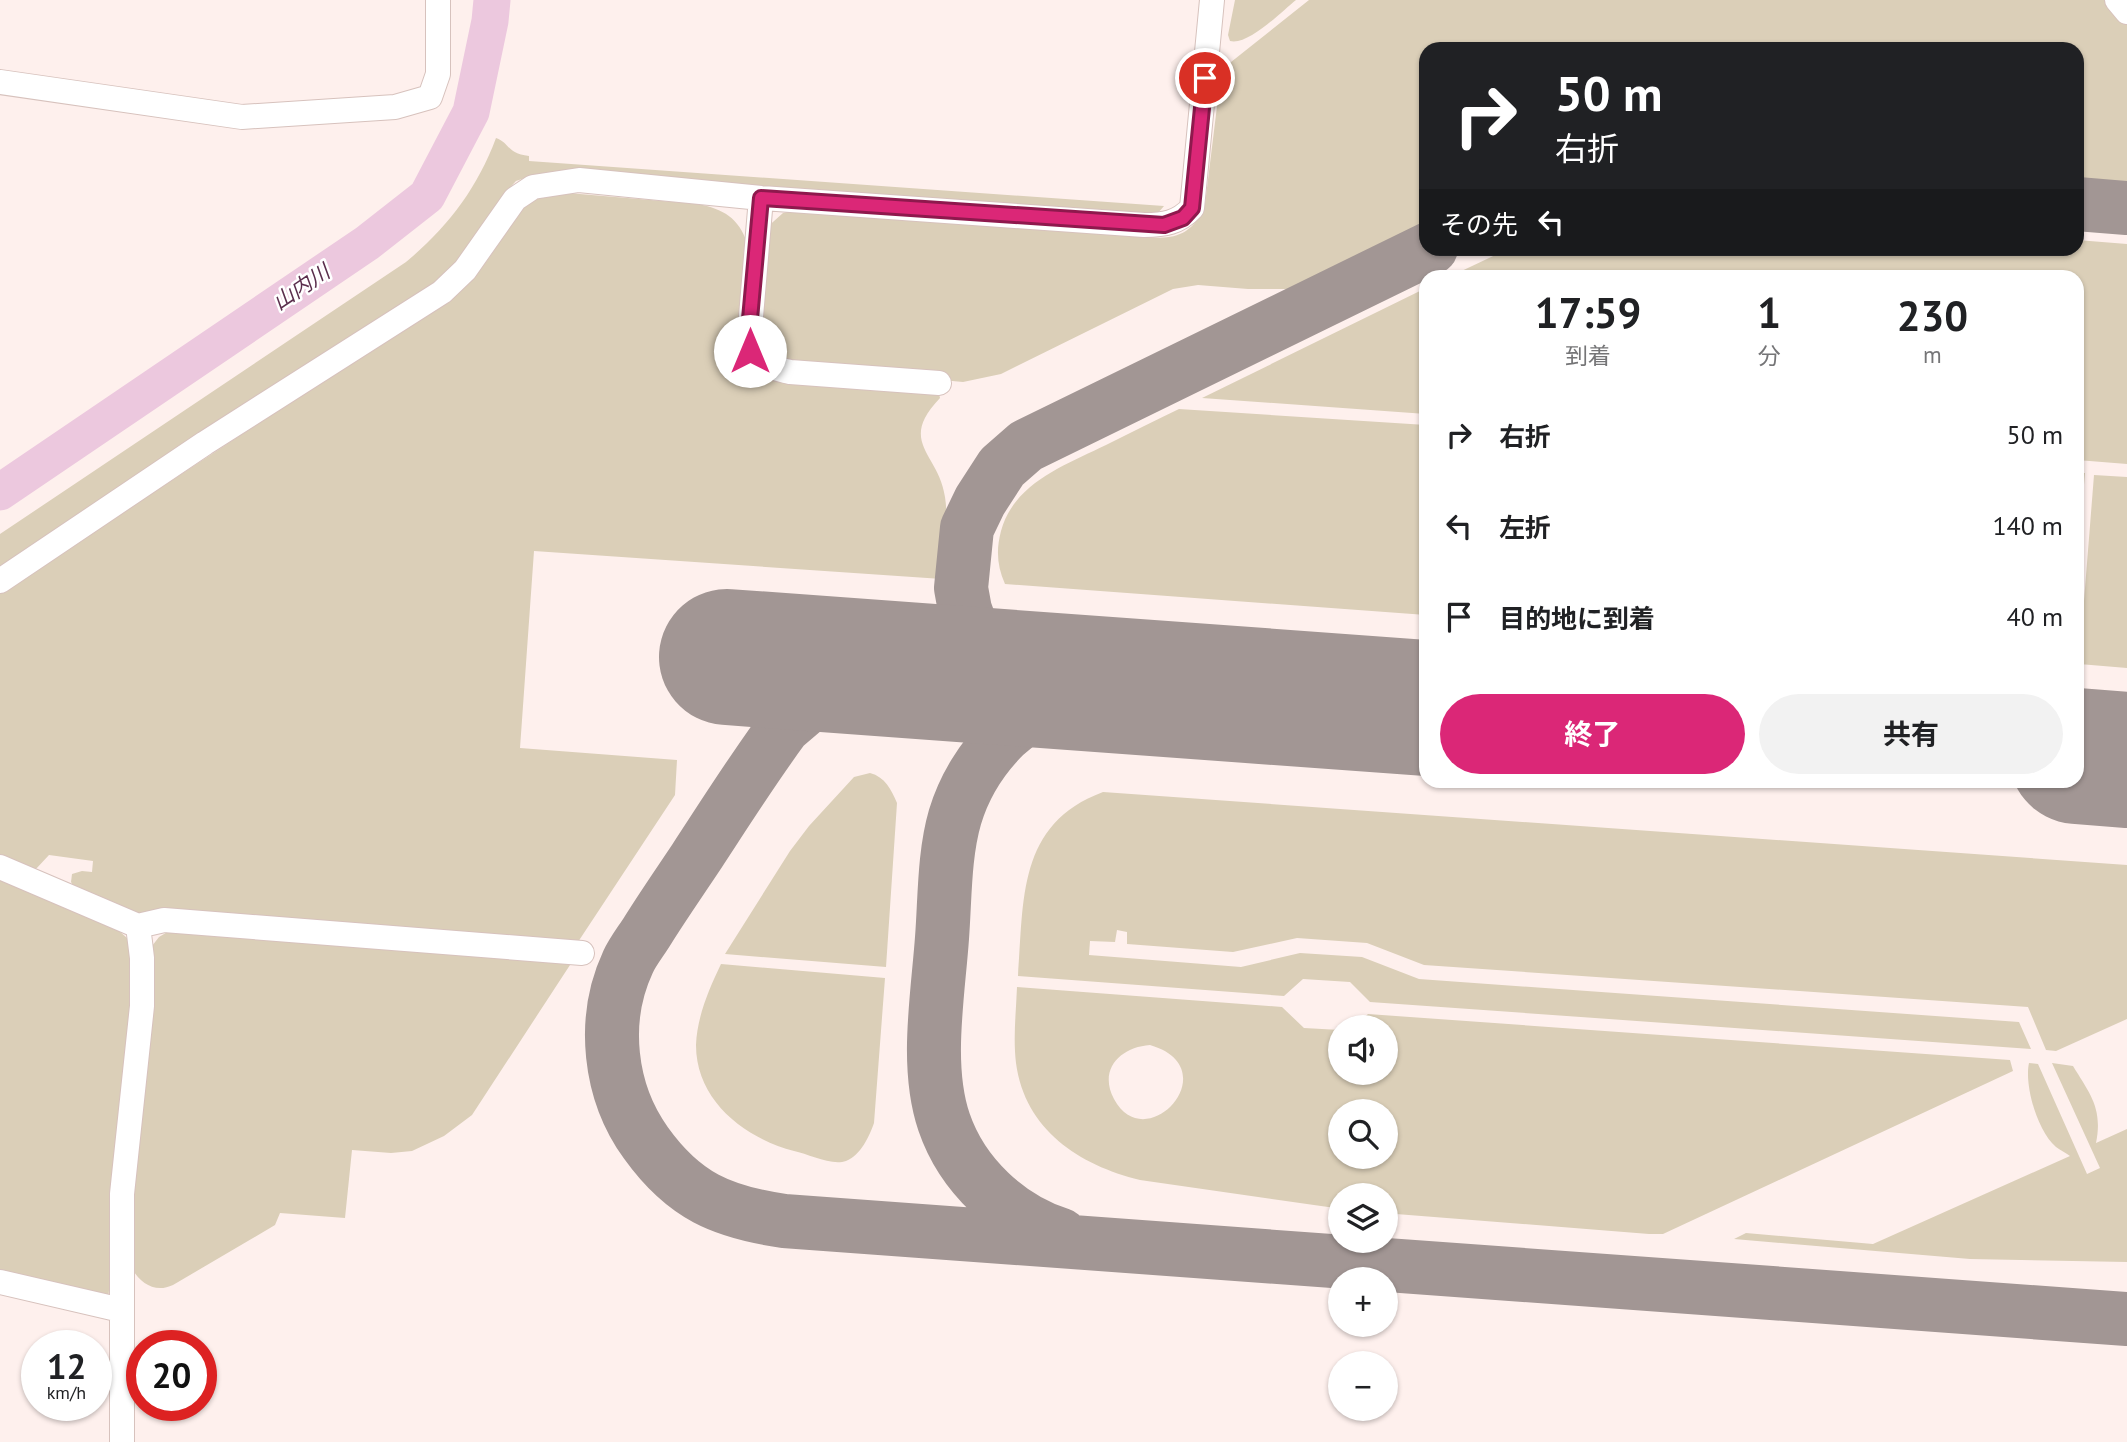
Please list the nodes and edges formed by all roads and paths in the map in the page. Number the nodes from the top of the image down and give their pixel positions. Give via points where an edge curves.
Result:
1 (438, 0) edge
2 (1212, 0) edge
3 (2117, 0) edge
4 (2127, 12) edge
5 (0, 82) edge
6 (761, 198) junction
7 (939, 383) dead end
8 (0, 581) edge
9 (0, 867) edge
10 (138, 926) junction
11 (582, 953) dead end
12 (0, 1282) edge
13 (121, 1310) junction
14 (122, 1442) edge

1 - 5 street via 438,74 430,97 395,107 242,117
2 - 6 street via 1192,208 1183,218 1164,225 1144,225
3 - 4 street
6 - 7 street via 749,340 750,351 758,360 790,372
6 - 8 street via 579,180 533,187 515,199 465,270 442,292
9 - 10 street
10 - 11 street via 164,920
10 - 13 street via 142,1006 122,1194
12 - 13 street
13 - 14 street

